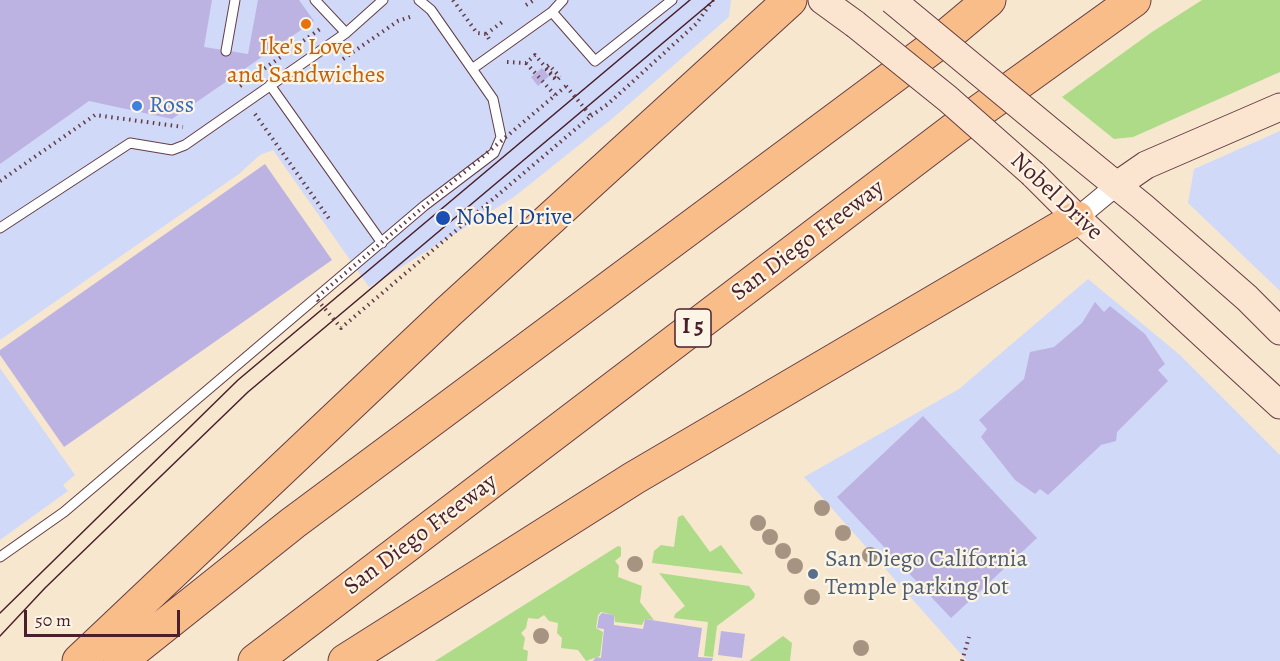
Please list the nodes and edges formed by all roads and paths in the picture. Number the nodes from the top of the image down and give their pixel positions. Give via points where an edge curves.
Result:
1 (235, 0) edge
2 (315, 0) edge
3 (383, 0) edge
4 (420, 0) edge
5 (453, 0) edge
6 (534, 0) edge
7 (563, 0) edge
8 (672, 0) edge
9 (713, 0) edge
10 (790, 0) edge
11 (822, 0) edge
12 (892, 0) edge
13 (989, 0) edge
14 (1134, 0) edge
15 (526, 5) dead end
16 (552, 12) junction
17 (413, 16) dead end
18 (505, 20) dead end
19 (320, 29) dead end
20 (346, 33) junction
21 (226, 51) dead end
22 (343, 59) dead end
23 (506, 62) dead end
24 (526, 63) junction
25 (472, 69) junction
26 (270, 85) junction
27 (547, 86) junction
28 (237, 88) dead end
29 (555, 95) junction
30 (1280, 107) edge
31 (255, 113) dead end
32 (591, 116) junction
33 (190, 121) dead end
34 (0, 181) edge
35 (1117, 184) junction
36 (1077, 218) junction
37 (330, 220) dead end
38 (0, 228) edge
39 (382, 243) junction
40 (1280, 331) edge
41 (1280, 405) edge
42 (0, 557) edge
43 (969, 637) dead end
44 (80, 661) edge
45 (120, 661) edge
46 (255, 661) edge
47 (345, 661) edge
48 (962, 661) edge

1 - 21 lane
2 - 20 lane
3 - 20 lane
4 - 25 lane
5 - 18 path via 477,33 487,36
6 - 15 path
7 - 16 lane
8 - 16 lane via 595,62
9 - 32 path via 696,24
10 - 44 highway via 448,312
11 - 36 main road, Nobel Drive, bridge via 948,99
12 - 35 main road, Nobel Drive, bridge
13 - 45 highway via 923,54 293,524
14 - 46 highway, San Diego Freeway / I 5 via 956,128
16 - 25 lane
17 - 22 path via 398,21
19 - 28 path
20 - 26 lane
23 - 24 path
24 - 27 path
24 - 27 path, bridge via 536,55 543,64 550,72 557,80 560,77 549,64 545,68 555,79
25 - 39 lane via 493,99 499,119 501,136 494,153
26 - 38 lane via 185,145 172,150 130,143 115,150
26 - 39 lane
27 - 29 path
29 - 32 path, bridge via 566,86
29 - 32 path, bridge via 316,298 341,328
30 - 35 main road via 1146,165
31 - 37 path
33 - 34 path via 181,128 95,115
35 - 36 street
35 - 40 main road, Nobel Drive
36 - 41 main road, Nobel Drive
36 - 47 highway via 634,478
39 - 42 lane via 72,506
43 - 48 path

